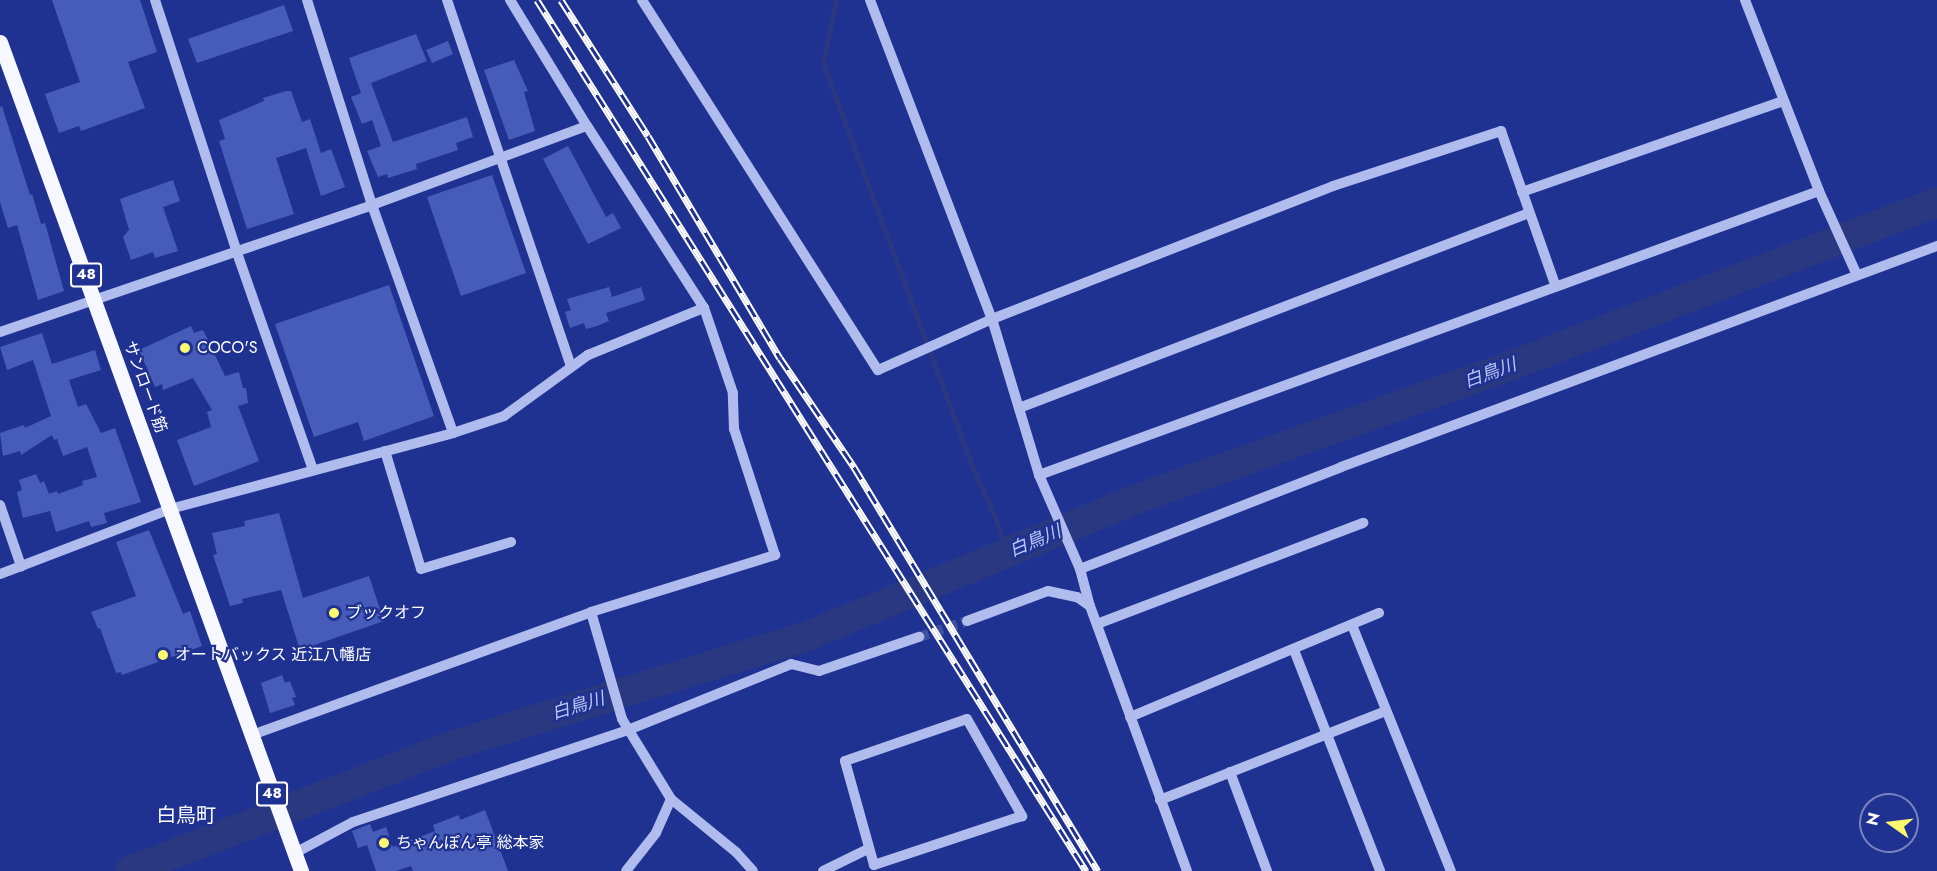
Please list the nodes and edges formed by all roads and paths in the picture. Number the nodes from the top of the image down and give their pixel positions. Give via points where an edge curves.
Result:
1 (155, 0) edge
2 (307, 0) edge
3 (447, 0) edge
4 (510, 0) edge
5 (870, 0) edge
6 (1745, 0) edge
7 (645, 1) edge
8 (0, 42) edge
9 (1785, 101) junction
10 (586, 126) junction
11 (500, 156) junction
12 (1820, 191) junction
13 (1522, 192) junction
14 (372, 205) junction
15 (1529, 213) junction
16 (1937, 246) edge
17 (236, 250) junction
18 (1857, 274) junction
19 (1556, 287) junction
20 (95, 299) junction
21 (704, 308) junction
22 (992, 318) junction
23 (0, 332) edge
24 (571, 366) junction
25 (1019, 408) junction
26 (453, 433) junction
27 (385, 451) junction
28 (313, 470) junction
29 (1039, 475) junction
30 (0, 505) edge
31 (170, 510) junction
32 (1363, 523) dead end
33 (512, 542) dead end
34 (21, 566) junction
35 (1080, 569) junction
36 (0, 574) edge
37 (1090, 606) junction
38 (591, 612) junction
39 (1379, 613) dead end
40 (967, 621) tunnel mouth
41 (1097, 624) junction
42 (1352, 625) junction
43 (919, 638) tunnel mouth
44 (1294, 650) junction
45 (1386, 711) junction
46 (1130, 717) junction
47 (628, 730) junction
48 (1327, 735) junction
49 (254, 740) junction
50 (1230, 772) junction
51 (671, 799) junction
52 (1160, 800) junction
53 (293, 848) junction
54 (868, 849) junction
55 (301, 871) edge
56 (626, 871) edge
57 (753, 871) edge
58 (823, 871) edge
59 (1187, 871) edge
60 (1267, 871) edge
61 (1380, 871) edge
62 (1451, 871) edge

1 - 17 street
2 - 14 street
3 - 11 street
4 - 10 street
5 - 22 street
6 - 9 street
7 - 22 street via 878,370
8 - 20 main road, サンロード筋 / 48
9 - 12 street
9 - 13 street
10 - 11 street
10 - 21 street
11 - 14 street
11 - 24 street
12 - 18 street
12 - 19 street
13 - 15 street
13 - 22 street via 1501,131 1333,186
14 - 17 street
14 - 26 street
15 - 19 street
15 - 25 street
16 - 18 street
17 - 20 street
17 - 28 street
18 - 35 street
19 - 29 street
20 - 23 street
20 - 31 main road, サンロード筋 / 48
21 - 24 street via 588,355
21 - 38 street via 733,393 734,429 775,555
22 - 25 street
24 - 26 street via 504,417
25 - 29 street
26 - 27 street
27 - 28 street
27 - 33 street via 421,569
28 - 31 street
29 - 35 street
30 - 34 street
31 - 34 street
31 - 49 main road, サンロード筋 / 48
32 - 41 street
34 - 36 street
35 - 37 street
37 - 40 street via 1077,597 1048,591
37 - 41 street
38 - 47 street
38 - 49 street
39 - 42 street
41 - 46 street
42 - 44 street
42 - 45 street
43 - 47 street via 819,671 791,664
44 - 46 street
44 - 48 street
45 - 48 street
45 - 62 street
46 - 52 street
47 - 51 street
47 - 53 street via 353,822
48 - 50 street
48 - 61 street
49 - 53 main road, 48
50 - 52 street
50 - 60 street
51 - 56 street via 656,833
51 - 57 street via 736,852
52 - 59 street
53 - 55 main road, 48
54 - 54 street via 845,761 967,719 1022,816 874,866
54 - 58 street

